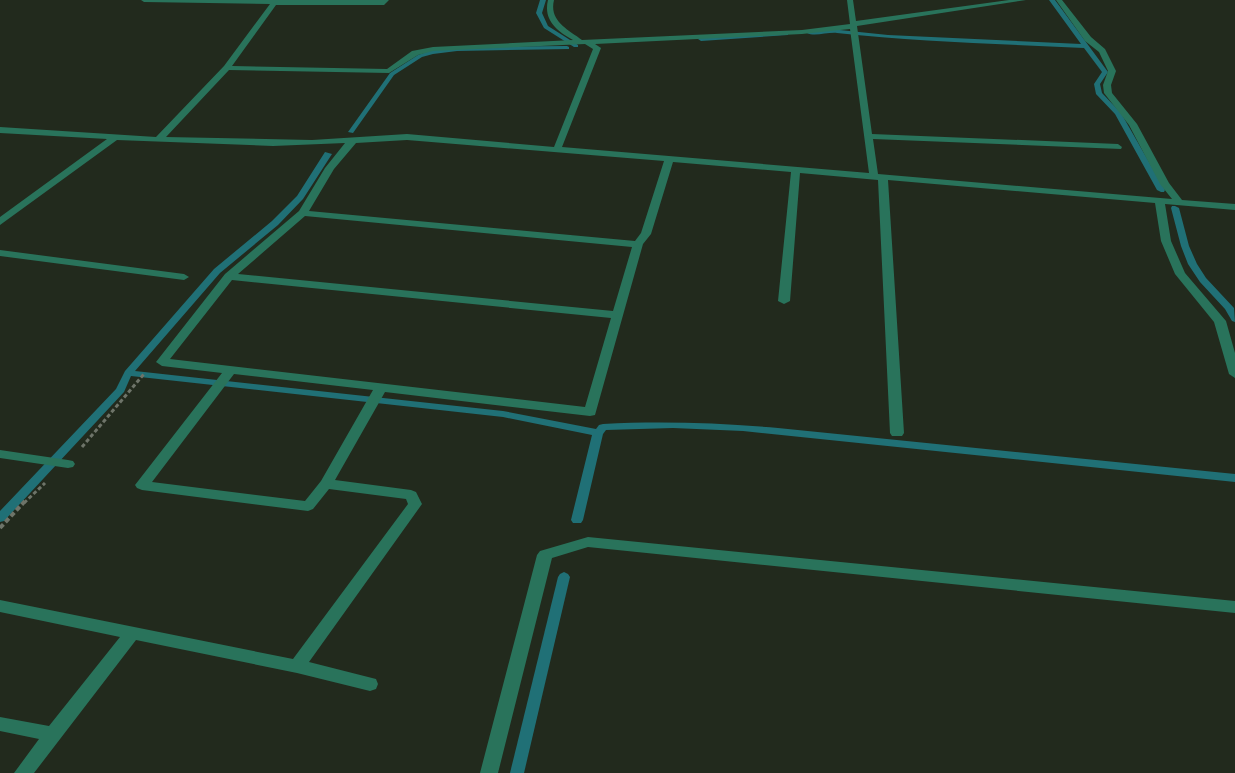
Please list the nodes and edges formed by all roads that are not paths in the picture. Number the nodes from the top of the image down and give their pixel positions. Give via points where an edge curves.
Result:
1 (144, 0) edge
2 (386, 0) edge
3 (551, 0) edge
4 (850, 0) edge
5 (1023, 0) edge
6 (1058, 0) edge
7 (274, 3) junction
8 (854, 30) junction
9 (585, 43) junction
10 (227, 68) junction
11 (0, 130) edge
12 (115, 136) junction
13 (869, 136) junction
14 (159, 139) junction
15 (353, 140) junction
16 (1118, 147) dead end
17 (557, 150) junction
18 (669, 160) junction
19 (796, 170) junction
20 (879, 178) junction
21 (1160, 202) junction
22 (1180, 203) junction
23 (1235, 207) edge
24 (303, 213) junction
25 (0, 222) edge
26 (638, 244) junction
27 (0, 254) edge
28 (229, 276) junction
29 (184, 277) dead end
30 (784, 301) dead end
31 (618, 315) junction
32 (1235, 374) edge
33 (224, 379) junction
34 (376, 396) junction
35 (897, 433) dead end
36 (0, 454) edge
37 (58, 462) dead end
38 (326, 484) junction
39 (0, 606) edge
40 (1235, 607) edge
41 (133, 632) junction
42 (298, 666) junction
43 (370, 684) dead end
44 (0, 724) edge
45 (53, 734) junction
46 (23, 773) edge
47 (489, 773) edge

1 - 7 street
2 - 7 street via 384,3
3 - 9 street via 549,14 556,25
4 - 8 street
5 - 8 street
6 - 22 street via 1088,39 1102,51 1112,71 1108,93 1133,124 1165,184
7 - 10 street
8 - 9 street
8 - 13 street
9 - 10 street via 433,49 415,53 389,71
9 - 17 street via 597,48
10 - 14 street
11 - 12 street
12 - 14 street
12 - 25 street
13 - 16 street
13 - 20 street
14 - 15 street via 312,143
15 - 17 street via 407,137
15 - 24 street via 330,168
17 - 18 street
18 - 19 street
18 - 26 street via 646,234
19 - 20 street
19 - 30 street
20 - 21 street
20 - 35 street
21 - 22 street
21 - 32 street via 1166,241 1180,274 1220,321
22 - 23 street
24 - 26 street
24 - 28 street
26 - 31 street
27 - 29 street
28 - 31 street
28 - 33 street via 162,362
31 - 34 street via 590,412
33 - 34 street
33 - 38 street via 142,485 308,506
34 - 38 street
36 - 37 street
38 - 42 street via 411,495 414,504
39 - 41 street
40 - 47 street via 588,542 545,555
41 - 42 street
41 - 45 street
42 - 43 street
44 - 45 street
45 - 46 street

